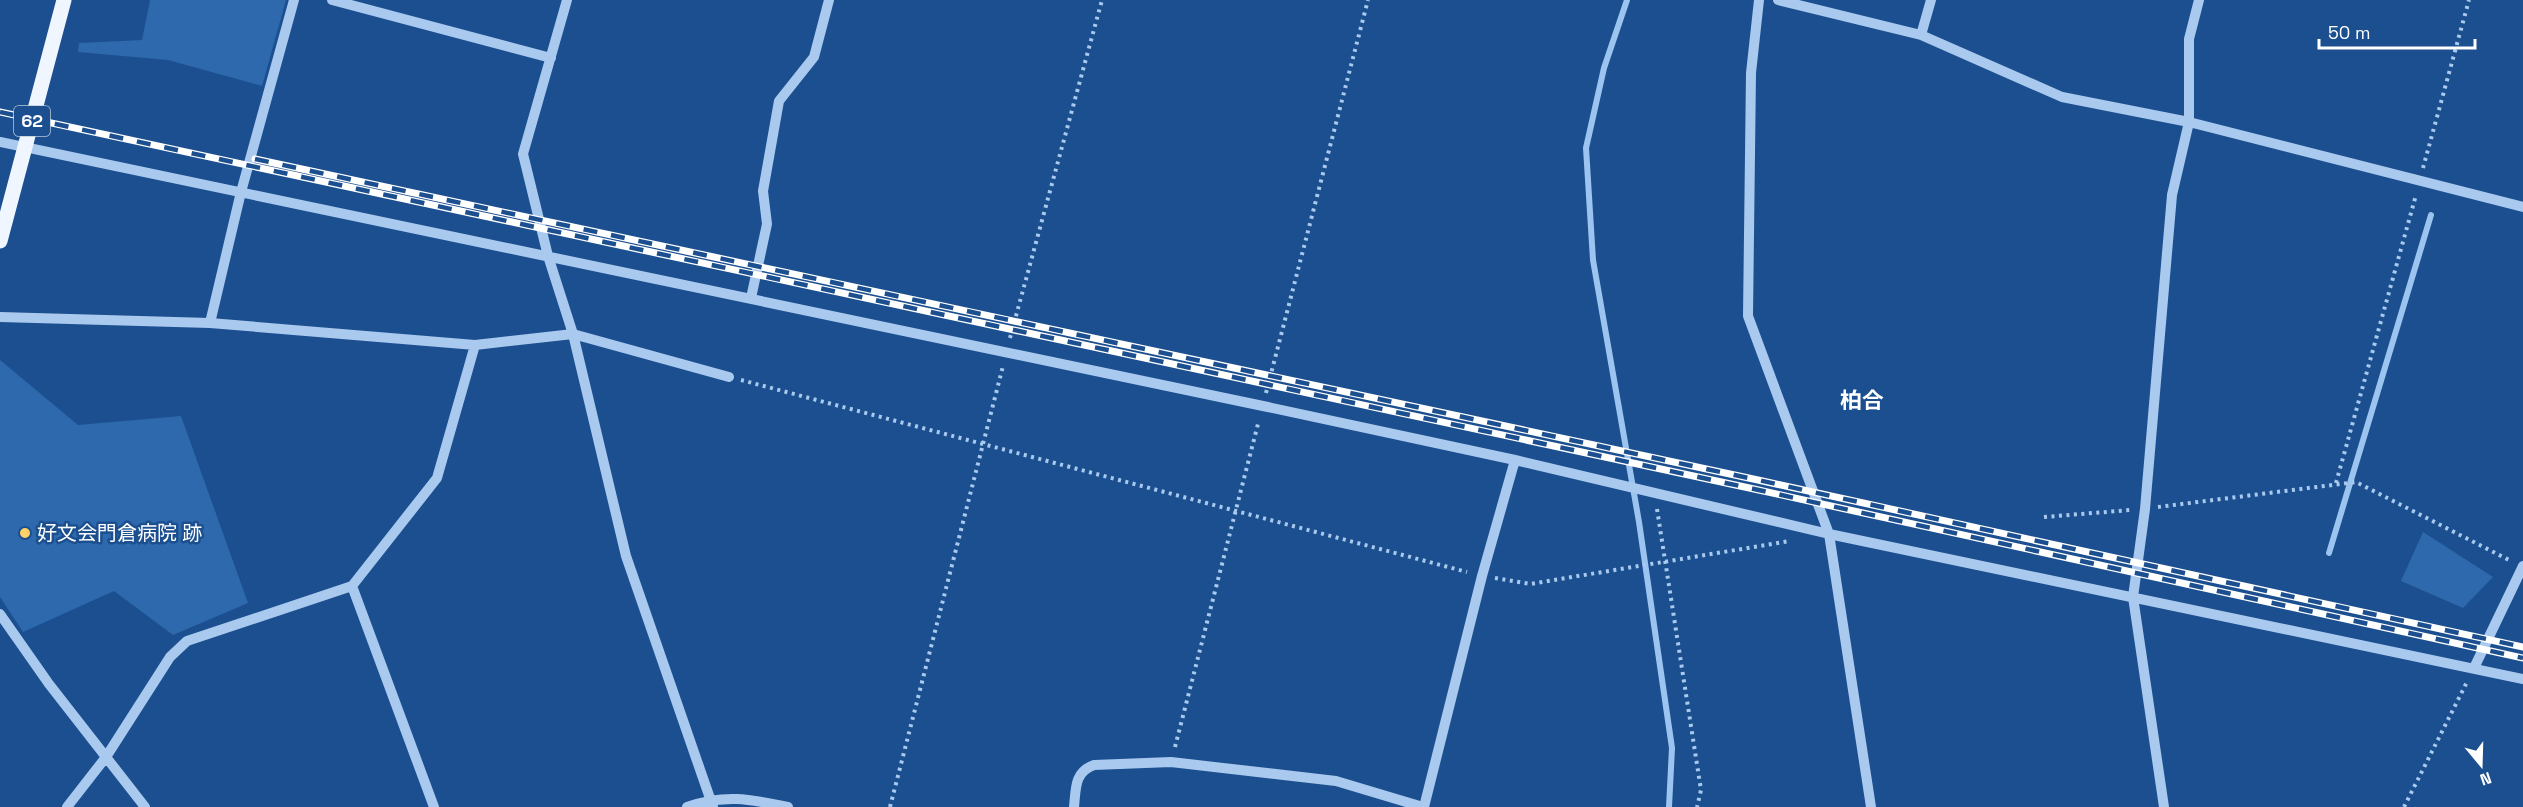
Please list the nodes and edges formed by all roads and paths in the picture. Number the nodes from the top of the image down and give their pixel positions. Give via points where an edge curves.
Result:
1 (64, 0) edge
2 (294, 0) edge
3 (332, 0) edge
4 (567, 0) edge
5 (829, 0) edge
6 (1102, 0) edge
7 (1368, 0) edge
8 (1759, 0) edge
9 (1778, 0) edge
10 (1931, 0) edge
11 (2199, 0) edge
12 (2469, 0) edge
13 (1921, 35) junction
14 (551, 58) junction
15 (2189, 122) junction
16 (0, 142) edge
17 (25, 148) junction
18 (2420, 180) junction
19 (241, 192) junction
20 (2523, 207) edge
21 (0, 241) edge
22 (548, 256) junction
23 (751, 298) junction
24 (0, 316) edge
25 (210, 323) junction
26 (573, 334) junction
27 (475, 345) junction
28 (1006, 352) junction
29 (729, 377) joint
30 (1263, 406) junction
31 (984, 444) junction
32 (1515, 460) junction
33 (2336, 483) junction
34 (1654, 493) junction
35 (2145, 509) junction
36 (1237, 511) junction
37 (2044, 517) dead end
38 (1829, 534) junction
39 (1794, 540) dead end
40 (1665, 562) junction
41 (2523, 566) edge
42 (1482, 576) junction
43 (352, 586) junction
44 (2133, 597) junction
45 (0, 614) edge
46 (2474, 668) junction
47 (2523, 679) edge
48 (106, 757) junction
49 (1171, 762) junction
50 (711, 803) edge
51 (67, 807) edge
52 (145, 807) edge
53 (434, 807) edge
54 (687, 807) edge
55 (788, 807) edge
56 (890, 807) edge
57 (1074, 807) edge
58 (1423, 807) edge
59 (1697, 807) edge
60 (1871, 807) edge
61 (2164, 807) edge
62 (2403, 807) edge

1 - 17 main road, 62
2 - 19 street
3 - 14 street
4 - 14 street
5 - 23 street via 814,57 779,101 763,191 767,224
6 - 28 path
7 - 30 path
8 - 38 street via 1751,73 1748,316
9 - 13 street
10 - 13 street
11 - 15 street via 2189,39
12 - 18 path
13 - 15 street via 2062,97
14 - 22 street via 523,153
15 - 18 street
15 - 35 street via 2172,195
16 - 17 street
17 - 19 street
17 - 21 main road, 62
18 - 20 street
18 - 33 path
19 - 22 street
19 - 25 street
22 - 23 street
22 - 26 street
23 - 28 street
24 - 25 street
25 - 27 street
26 - 27 street
26 - 29 street
26 - 50 street via 626,556
27 - 43 street via 437,478
28 - 30 street
28 - 31 path
29 - 31 path
30 - 32 street
30 - 36 path
31 - 36 path
31 - 56 path
32 - 34 street
32 - 42 street
33 - 35 path
33 - 41 path via 2356,482
34 - 38 street
34 - 40 path
35 - 37 path
35 - 44 street
36 - 42 path
36 - 49 path
38 - 44 street
38 - 60 street
39 - 40 path
40 - 42 path via 1530,584
40 - 59 path via 1701,790
41 - 46 street
42 - 58 street
43 - 48 street via 186,641 171,657
43 - 53 street
44 - 46 street
44 - 61 street
45 - 48 street
46 - 47 street
46 - 62 path
48 - 51 street
48 - 52 street
49 - 57 street via 1085,768 1078,776
49 - 58 street via 1336,781
50 - 54 street
50 - 55 street via 742,798

